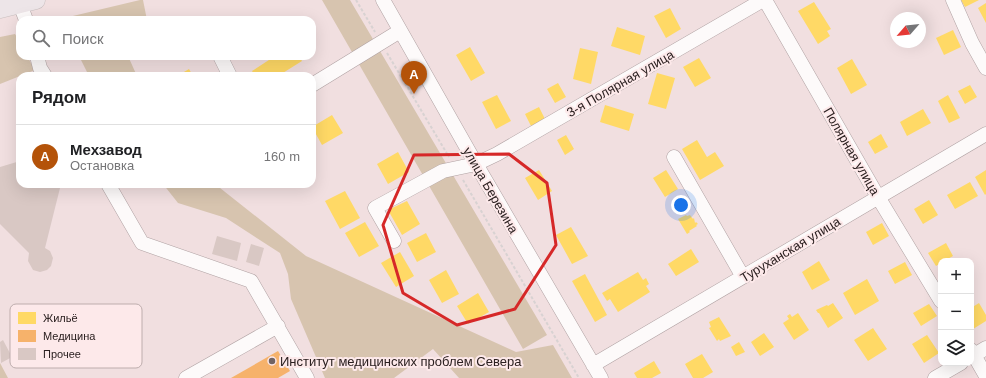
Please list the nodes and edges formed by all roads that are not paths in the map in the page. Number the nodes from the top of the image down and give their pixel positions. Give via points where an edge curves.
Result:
1 (383, 0) edge
2 (764, 0) edge
3 (953, 0) edge
4 (0, 8) edge
5 (27, 8) edge
6 (400, 31) junction
7 (38, 60) edge
8 (222, 60) edge
9 (986, 68) edge
10 (42, 72) edge
11 (228, 72) edge
12 (316, 83) edge
13 (986, 134) edge
14 (674, 157) dead end
15 (476, 164) junction
16 (110, 188) edge
17 (878, 197) junction
18 (394, 241) dead end
19 (743, 277) junction
20 (938, 296) edge
21 (278, 326) junction
22 (976, 353) edge
23 (593, 365) junction
24 (956, 366) edge
25 (986, 376) edge
26 (186, 378) edge
27 (308, 378) edge
28 (601, 378) edge
29 (935, 378) edge

1 - 6 street, улица Березина
2 - 15 street, 3-я Полярная улица via 520,142
2 - 17 street, Полярная улица
3 - 9 street
4 - 5 main road
6 - 12 street
6 - 15 street, улица Березина
7 - 10 street
8 - 11 street
13 - 17 street, Туруханская улица
14 - 19 street
15 - 18 street, 3-я Полярная улица via 443,171 375,208
15 - 23 street, улица Березина
16 - 21 street via 142,242 251,281
17 - 19 street, Туруханская улица
17 - 20 street, Полярная улица
19 - 23 street, Туруханская улица
21 - 26 street
21 - 27 street
22 - 25 street
23 - 28 street, улица Березина
24 - 29 street

